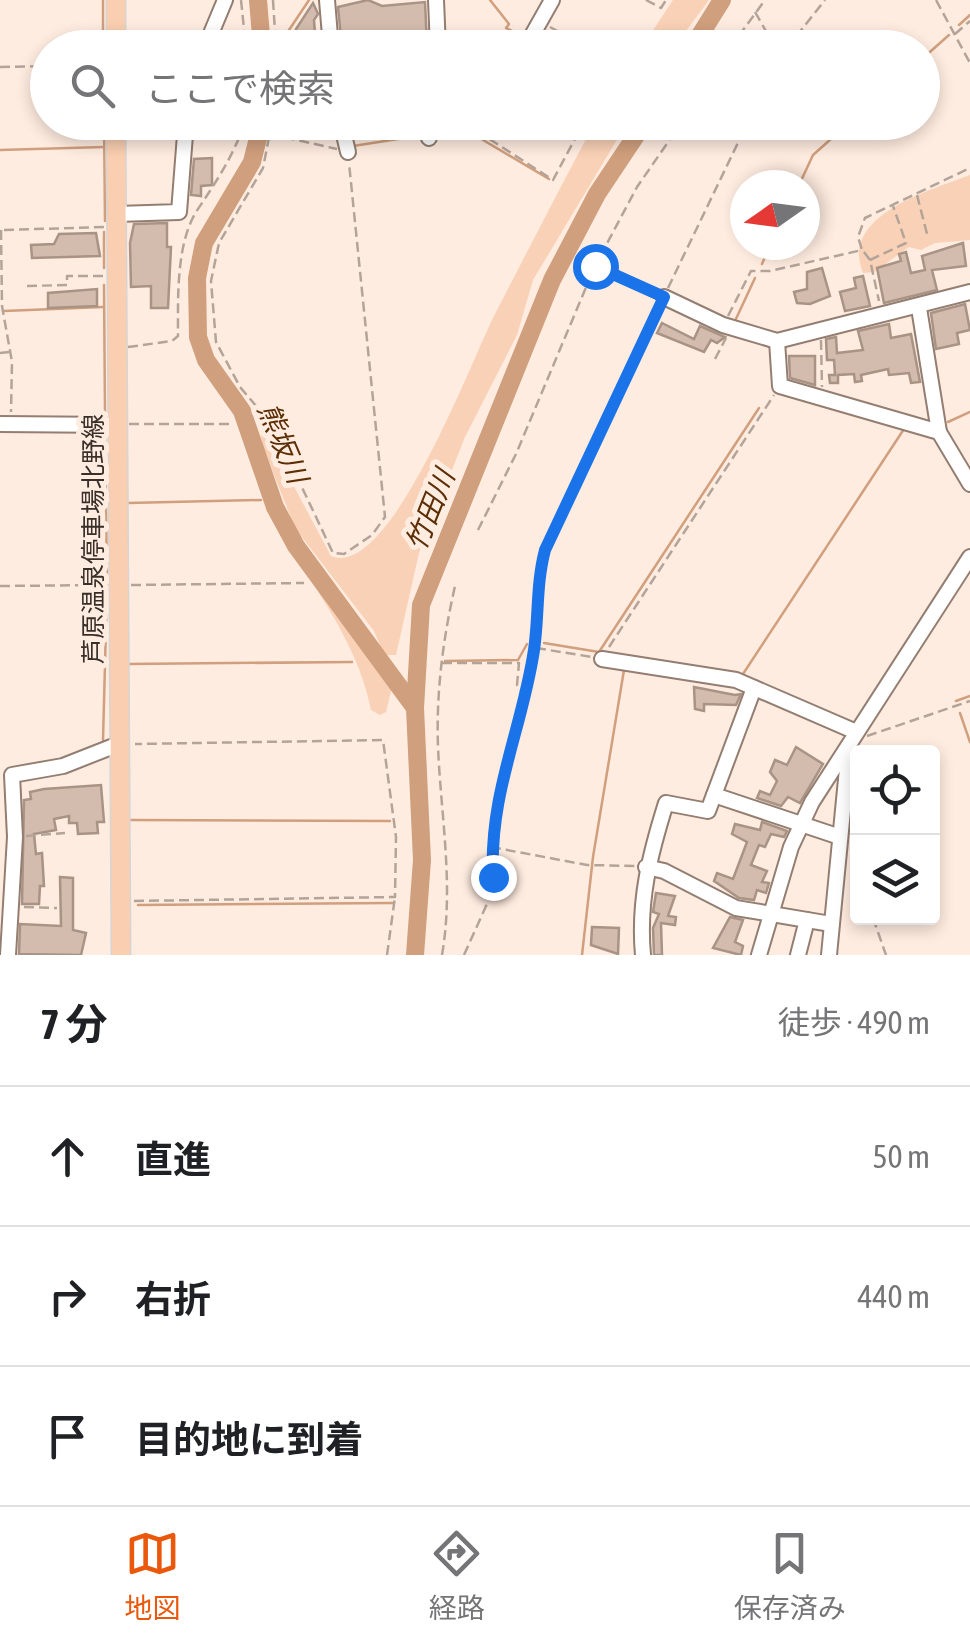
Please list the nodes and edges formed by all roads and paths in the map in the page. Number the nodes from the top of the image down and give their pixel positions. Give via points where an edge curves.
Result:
1 (116, 0) edge
2 (225, 0) edge
3 (241, 0) edge
4 (273, 0) edge
5 (436, 0) edge
6 (552, 0) edge
7 (646, 0) edge
8 (666, 0) edge
9 (765, 0) edge
10 (824, 0) edge
11 (936, 0) edge
12 (330, 1) edge
13 (755, 12) junction
14 (540, 21) junction
15 (970, 21) edge
16 (116, 30) edge
17 (212, 30) edge
18 (244, 30) edge
19 (275, 30) edge
20 (331, 30) edge
21 (437, 30) edge
22 (535, 30) edge
23 (557, 30) edge
24 (742, 30) edge
25 (766, 30) edge
26 (801, 30) edge
27 (954, 34) junction
28 (970, 64) edge
29 (30, 67) edge
30 (0, 68) edge
31 (116, 140) edge
32 (185, 140) edge
33 (238, 140) edge
34 (269, 140) edge
35 (296, 140) edge
36 (345, 140) edge
37 (490, 140) edge
38 (574, 140) edge
39 (670, 140) edge
40 (739, 140) edge
41 (348, 152) junction
42 (970, 168) edge
43 (916, 194) junction
44 (893, 205) junction
45 (117, 220) junction
46 (1, 230) edge
47 (927, 234) dead end
48 (862, 250) junction
49 (870, 260) junction
50 (595, 266) junction
51 (117, 276) junction
52 (27, 286) dead end
53 (970, 292) edge
54 (664, 297) junction
55 (919, 308) junction
56 (882, 317) junction
57 (727, 326) junction
58 (820, 332) junction
59 (777, 342) junction
60 (117, 349) junction
61 (11, 352) junction
62 (0, 353) edge
63 (715, 359) dead end
64 (780, 386) junction
65 (822, 399) junction
66 (5, 423) edge
67 (118, 424) junction
68 (233, 424) dead end
69 (939, 432) junction
70 (970, 484) edge
71 (478, 530) dead end
72 (970, 557) edge
73 (304, 583) dead end
74 (120, 585) junction
75 (0, 586) edge
76 (456, 586) dead end
77 (535, 648) junction
78 (602, 659) junction
79 (441, 664) junction
80 (754, 688) junction
81 (524, 694) junction
82 (970, 702) edge
83 (852, 737) junction
84 (119, 744) junction
85 (714, 795) junction
86 (800, 827) junction
87 (65, 834) dead end
88 (14, 838) junction
89 (840, 838) junction
90 (492, 848) junction
91 (646, 867) junction
92 (395, 896) junction
93 (9, 900) edge
94 (122, 901) junction
95 (57, 908) dead end
96 (770, 913) junction
97 (808, 920) junction
98 (831, 924) junction
99 (875, 925) edge
100 (8, 955) edge
101 (121, 955) edge
102 (387, 955) edge
103 (442, 955) edge
104 (464, 955) edge
105 (643, 955) edge
106 (759, 955) edge
107 (798, 955) edge
108 (829, 955) edge
109 (886, 955) edge

1 - 16 main road
2 - 17 street
3 - 18 path
4 - 19 path
5 - 21 street
6 - 14 street
7 - 8 path via 662,8
9 - 13 path
10 - 26 path
11 - 27 path
12 - 20 street
13 - 24 path
13 - 25 path
14 - 22 street
14 - 23 path
15 - 27 path
27 - 28 path
29 - 30 path
31 - 45 main road, 芦原温泉停車場北野線
32 - 45 street via 179,212
33 - 60 path via 188,234 178,336
34 - 41 path via 263,168 220,243 210,281 216,342 240,387 273,426 333,552 344,554 385,517
35 - 41 path
36 - 41 street
37 - 38 path via 552,180
39 - 50 path
40 - 54 path
42 - 43 path
43 - 44 path
43 - 47 path
44 - 48 path via 865,218 858,237
44 - 49 path via 906,243
45 - 46 path
45 - 51 main road, 芦原温泉停車場北野線
46 - 61 path via 2,306
48 - 49 path
48 - 57 path via 751,271
49 - 56 path
50 - 54 path
50 - 71 path
51 - 52 path via 67,276 67,285
51 - 60 main road, 芦原温泉停車場北野線
53 - 55 street
54 - 57 street
54 - 77 path via 545,550
55 - 56 street
55 - 69 street
56 - 58 street
57 - 59 street
57 - 63 path
58 - 59 street
58 - 65 path
59 - 64 street
60 - 67 main road, 芦原温泉停車場北野線
61 - 62 path
61 - 66 path
64 - 65 street
64 - 78 path
65 - 69 street
66 - 67 street
67 - 68 path
67 - 74 main road, 芦原温泉停車場北野線
69 - 70 street
72 - 83 street
73 - 74 path
74 - 75 path
74 - 84 main road, 芦原温泉停車場北野線
76 - 79 path
77 - 78 path
77 - 81 path
78 - 80 street
79 - 81 path via 519,663
79 - 103 path via 438,750 448,885
80 - 83 street
80 - 85 street
81 - 90 path via 496,797
82 - 83 path
83 - 86 street
83 - 89 street
84 - 88 street via 64,766 12,776
84 - 92 path via 383,740 396,837
84 - 94 main road, 芦原温泉停車場北野線
85 - 86 street
85 - 91 street via 708,811 666,803
86 - 89 street
86 - 96 street
87 - 88 path
88 - 93 street
89 - 98 street
90 - 91 path via 587,865
90 - 104 path via 491,895
91 - 96 street via 736,908
91 - 105 street
92 - 94 path
92 - 102 path
93 - 95 path
93 - 100 street
94 - 101 main road, 芦原温泉停車場北野線
96 - 97 street
96 - 106 street
97 - 98 street
97 - 107 street
98 - 108 street
99 - 109 path

